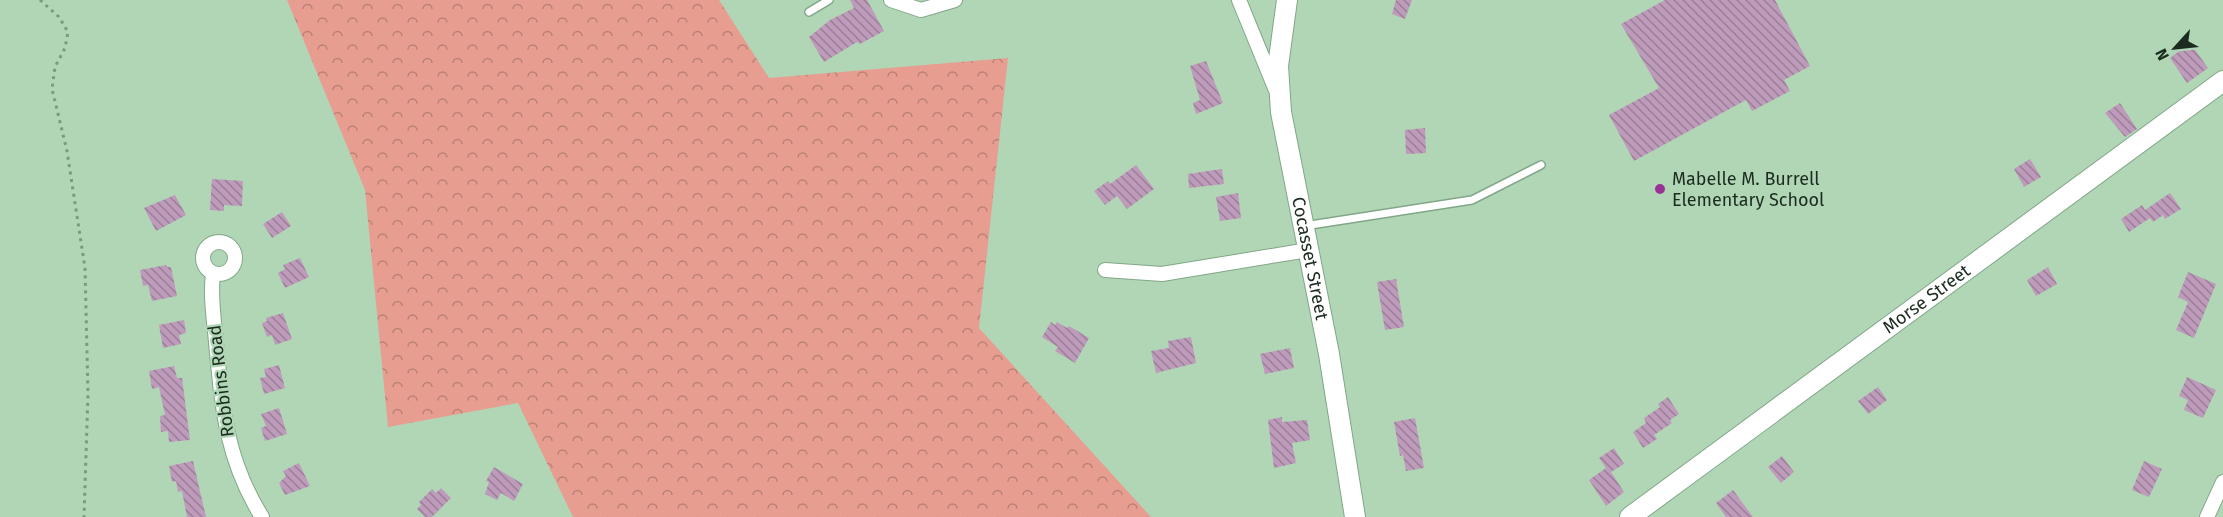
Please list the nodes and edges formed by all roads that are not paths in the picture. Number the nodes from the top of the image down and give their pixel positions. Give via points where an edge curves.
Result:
1 (829, 0) edge
2 (891, 0) edge
3 (955, 0) edge
4 (1239, 0) edge
5 (1287, 0) edge
6 (809, 12) dead end
7 (2223, 81) edge
8 (1280, 98) junction
9 (1541, 165) dead end
10 (1303, 226) junction
11 (1308, 250) junction
12 (1105, 270) dead end
13 (213, 274) dead end
14 (2223, 482) edge
15 (2219, 502) edge
16 (262, 517) edge
17 (1355, 517) edge
18 (1630, 517) edge
19 (2207, 517) edge

1 - 6 lane
2 - 3 street via 921,10
4 - 8 street
5 - 8 street, Cocasset Street via 1278,66
7 - 18 street, Morse Street
8 - 10 street, Cocasset Street
9 - 10 lane via 1472,200
10 - 11 street, Cocasset Street
11 - 12 street via 1162,274
11 - 17 street, Cocasset Street
13 - 16 street, Robbins Road via 228,443 237,470
14 - 15 street
15 - 19 street

